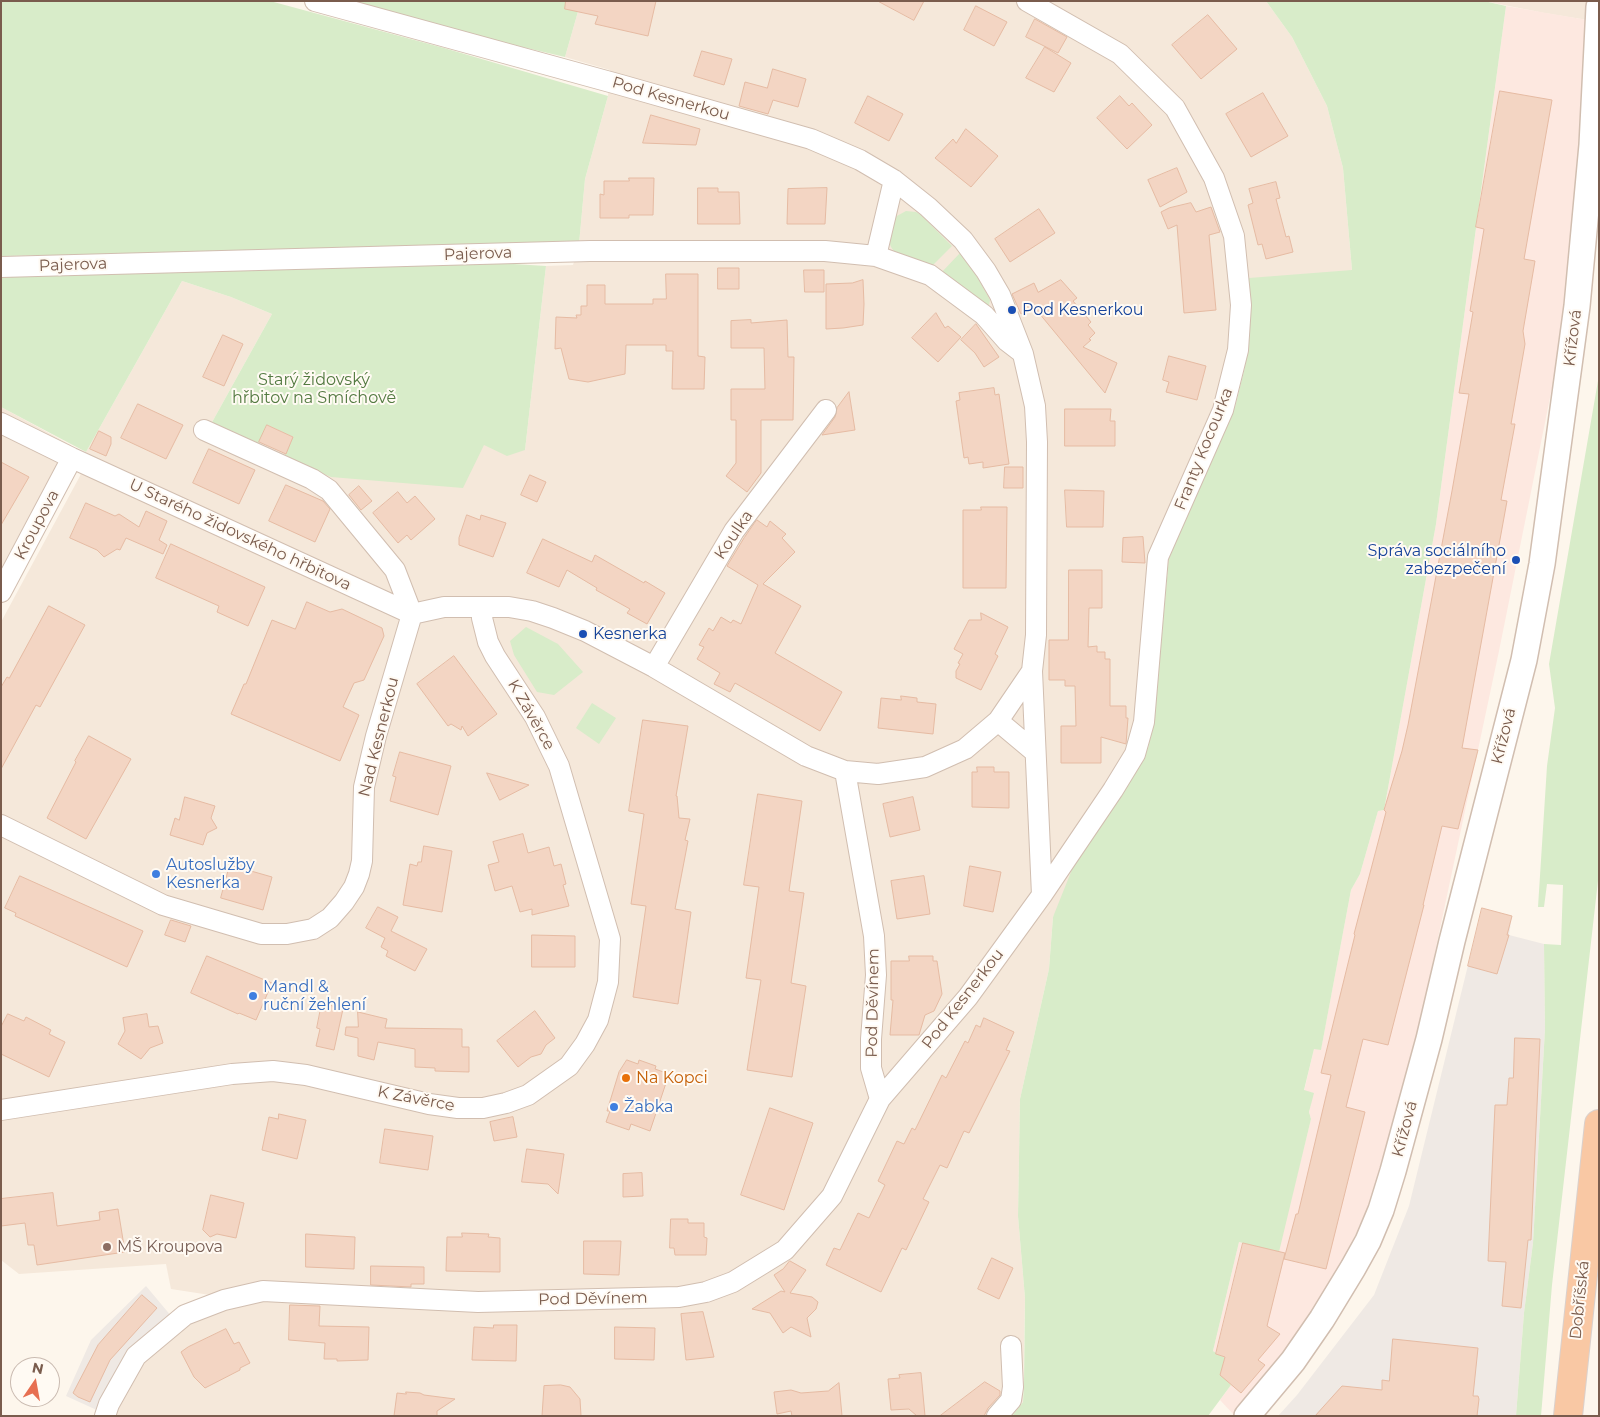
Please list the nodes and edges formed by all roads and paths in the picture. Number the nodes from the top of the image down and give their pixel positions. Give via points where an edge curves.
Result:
1 (315, 1) edge
2 (1028, 1) edge
3 (1599, 7) edge
4 (894, 180) junction
5 (876, 256) junction
6 (1, 267) edge
7 (1023, 354) junction
8 (826, 410) dead end
9 (1, 423) edge
10 (204, 430) dead end
11 (72, 458) junction
12 (1, 592) edge
13 (486, 608) junction
14 (412, 614) junction
15 (654, 667) junction
16 (1032, 671) junction
17 (998, 721) junction
18 (1035, 752) junction
19 (845, 771) junction
20 (1, 825) edge
21 (1042, 895) junction
22 (880, 1099) junction
23 (1, 1110) edge
24 (1599, 1124) edge
25 (1011, 1346) dead end
26 (105, 1416) edge
27 (997, 1416) edge
28 (1246, 1416) edge
29 (1568, 1416) edge

1 - 4 street, Pod Kesnerkou via 811,139 860,160
2 - 21 street, Franty Kocourka via 1120,54 1175,108 1214,178 1234,236 1241,305 1238,350 1223,410 1158,557 1144,722 1134,754
3 - 28 street, Křížová via 1592,145 1577,306 1542,564 1524,660 1429,1038 1381,1210 1354,1268 1322,1320 1292,1362
4 - 5 street
4 - 7 street, Pod Kesnerkou via 963,240 986,271 1008,312
5 - 6 street, Pajerova via 824,251 590,251
5 - 7 street via 930,275 984,315
7 - 16 street, Pod Kesnerkou via 1035,406 1037,442 1036,635
8 - 15 street, Koulka via 734,531
9 - 11 street, U Starého židovského hřbitova
10 - 14 street via 312,479 329,490 395,570
11 - 12 street, Kroupova
11 - 14 street, U Starého židovského hřbitova
13 - 14 street via 444,607
13 - 15 street via 509,607 553,618
13 - 23 street, K Závěrce via 482,618 488,642 535,717 559,766 610,939 608,982 598,1020 569,1066 528,1095 483,1108 429,1104 306,1074 273,1070
14 - 20 street, Nad Kesnerkou via 364,786 359,874 344,902 330,918 313,929 287,934 260,934 163,905
15 - 19 street via 806,756
16 - 17 street
16 - 18 street, Pod Kesnerkou
17 - 18 street
17 - 19 street via 965,749 925,767 878,774
18 - 21 street, Pod Kesnerkou
19 - 22 street, Pod Děvínem via 874,936 876,975 871,1068
21 - 22 street, Pod Kesnerkou via 968,997
22 - 26 street, Pod Děvínem via 832,1196 785,1250 733,1282 679,1297 478,1302 263,1291 224,1300 185,1315 136,1356
24 - 29 highway, Dobříšská
25 - 27 street via 1011,1400

